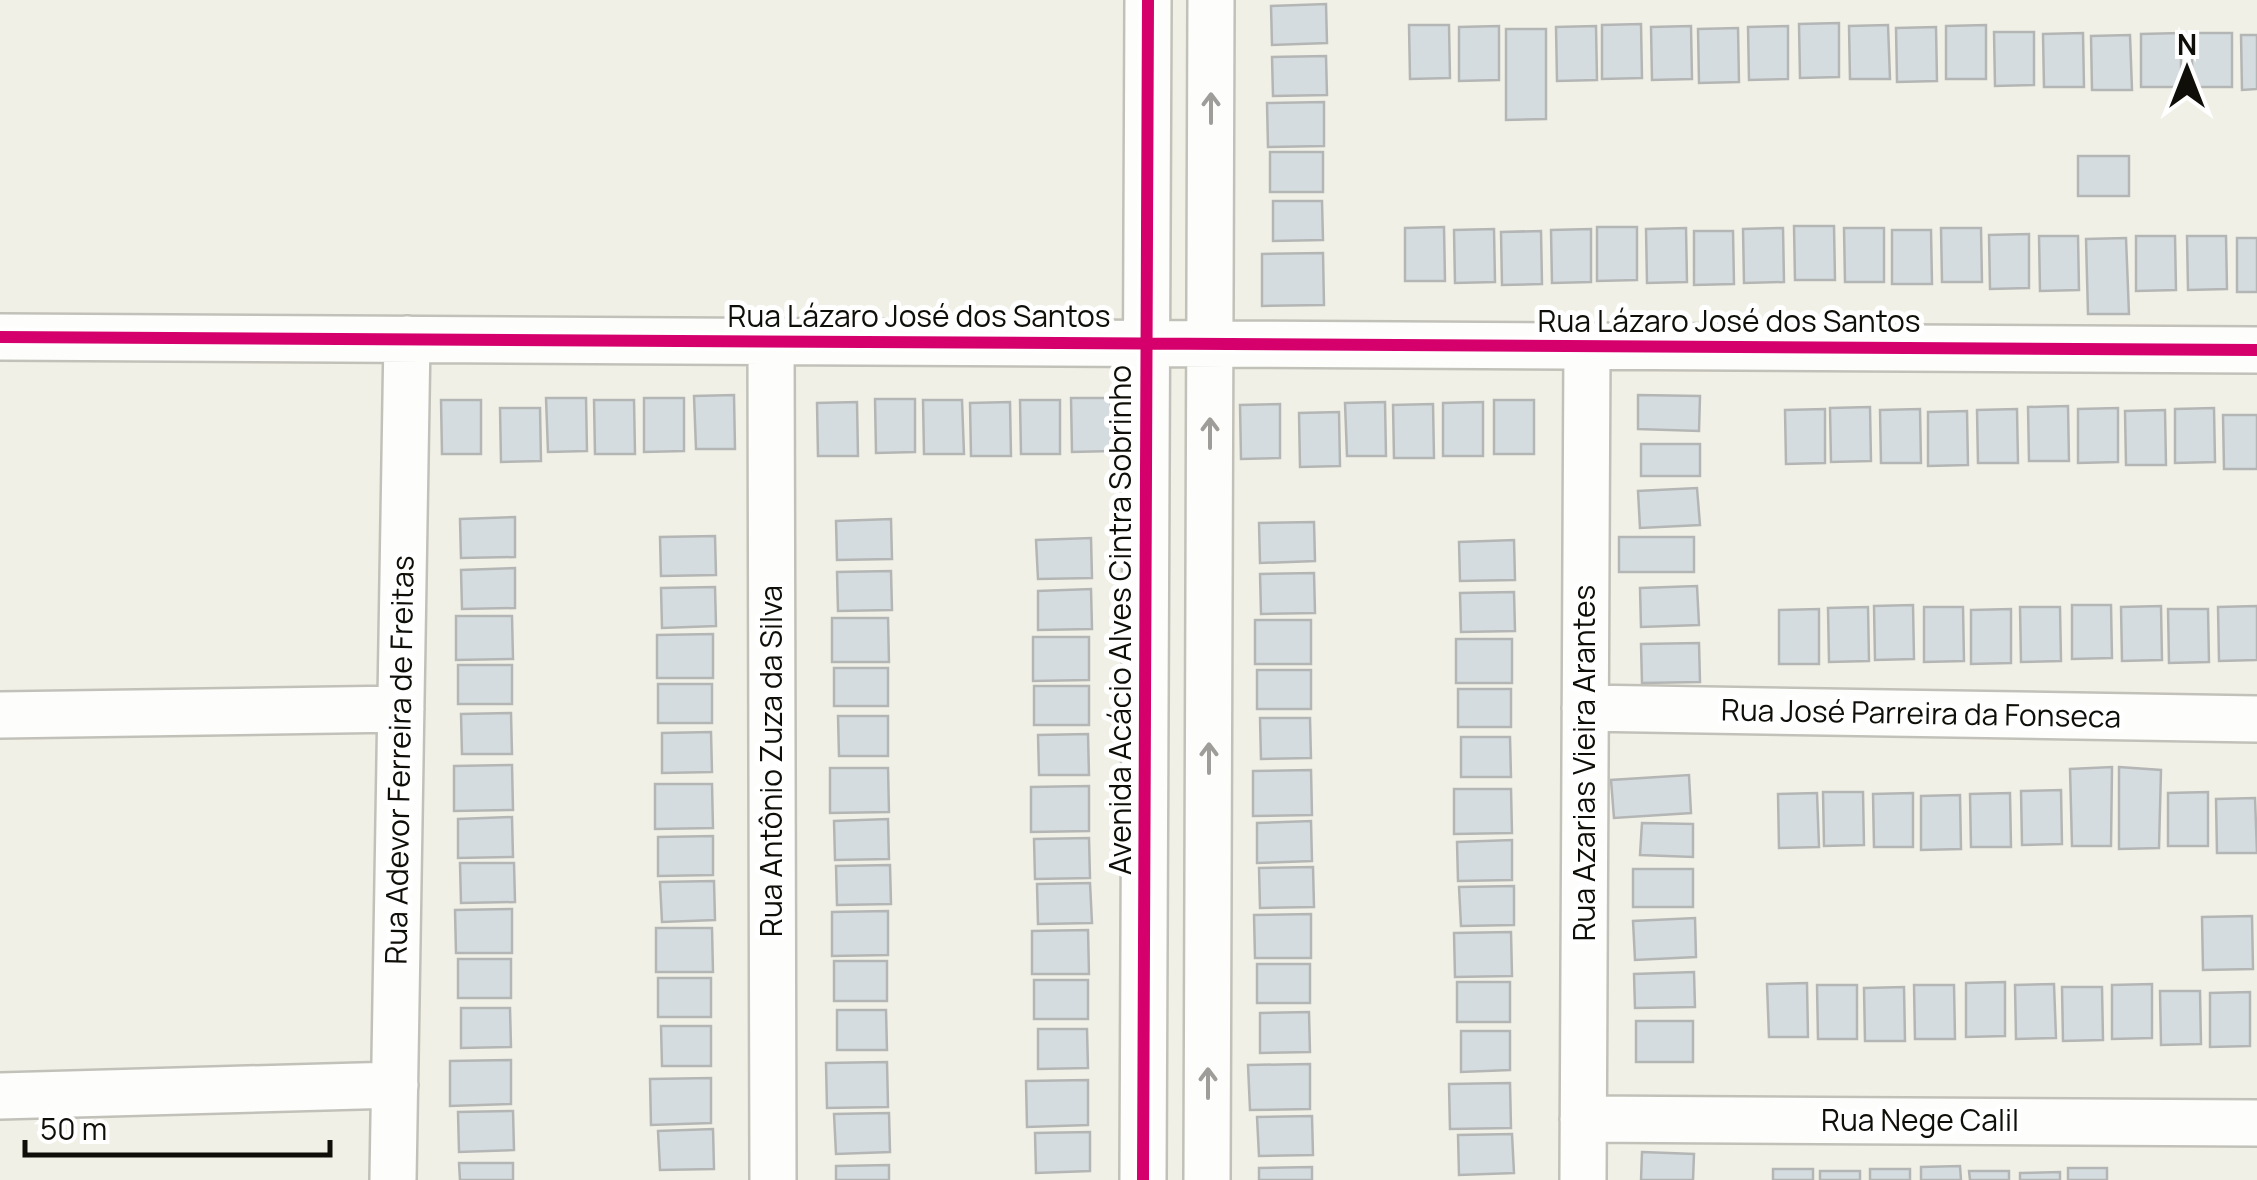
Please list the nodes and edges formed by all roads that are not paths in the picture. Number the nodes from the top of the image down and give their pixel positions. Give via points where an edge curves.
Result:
1 (1148, 0) edge
2 (1211, 0) edge
3 (0, 337) edge
4 (407, 339) junction
5 (771, 341) junction
6 (1147, 344) junction
7 (1210, 344) junction
8 (1587, 346) junction
9 (2257, 350) edge
10 (1585, 708) junction
11 (401, 709) junction
12 (0, 715) edge
13 (2257, 719) edge
14 (395, 1085) junction
15 (0, 1096) edge
16 (1583, 1118) junction
17 (2257, 1123) edge
18 (394, 1180) edge
19 (772, 1180) edge
20 (1143, 1180) edge
21 (1208, 1180) edge
22 (1583, 1180) edge

1 - 6 street, Avenida Acácio Alves Cintra Sobrinho
7 -> 2 street
3 - 4 street, Rua Lázaro José dos Santos
4 - 5 street, Rua Lázaro José dos Santos
4 - 11 street, Rua Adevor Ferreira de Freitas
5 - 6 street, Rua Lázaro José dos Santos
5 - 19 street, Rua Antônio Zuza da Silva
6 - 7 street, Rua Lázaro José dos Santos
6 - 20 street, Avenida Acácio Alves Cintra Sobrinho
7 - 8 street, Rua Lázaro José dos Santos
21 -> 7 street
8 - 9 street, Rua Lázaro José dos Santos
8 - 10 street, Rua Azarias Vieira Arantes
10 - 13 street, Rua José Parreira da Fonseca
10 - 16 street, Rua Azarias Vieira Arantes
11 - 12 street
11 - 14 street, Rua Adevor Ferreira de Freitas
14 - 15 street
14 - 18 street, Rua Adevor Ferreira de Freitas
16 - 17 street, Rua Nege Calil
16 - 22 street, Rua Azarias Vieira Arantes

